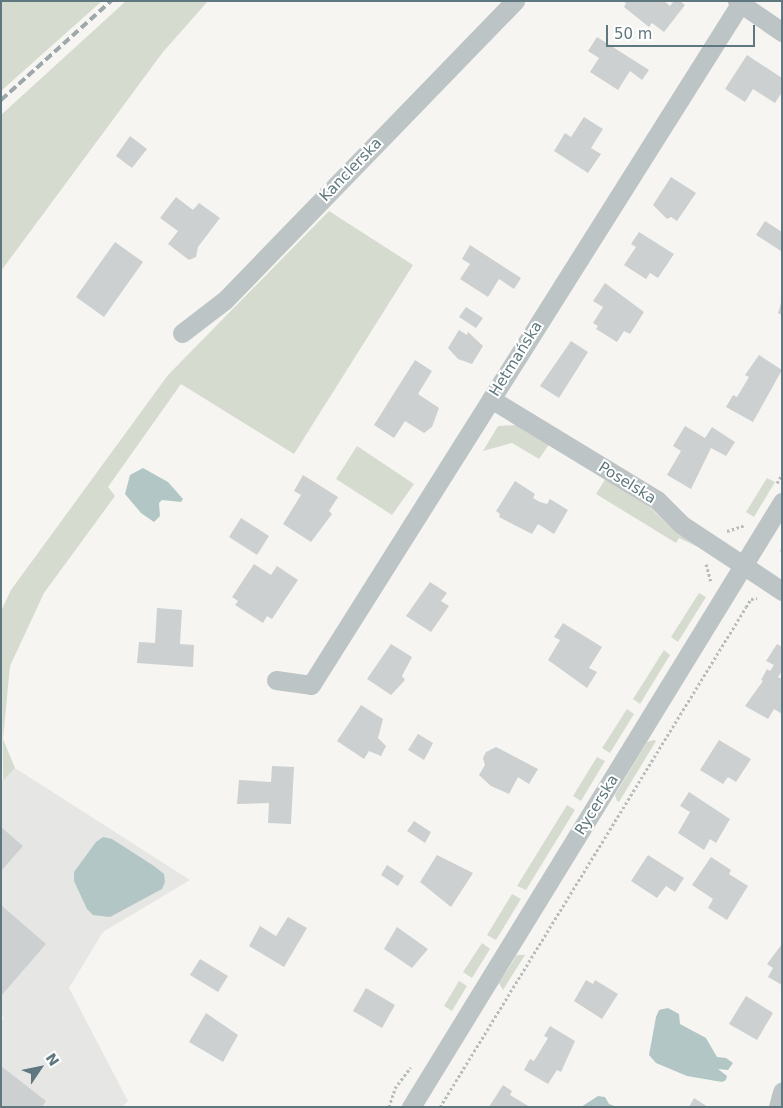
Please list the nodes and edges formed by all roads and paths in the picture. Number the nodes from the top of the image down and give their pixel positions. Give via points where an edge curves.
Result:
1 (515, 1) edge
2 (738, 2) edge
3 (782, 32) edge
4 (182, 333) dead end
5 (491, 399) junction
6 (782, 502) edge
7 (782, 549) edge
8 (782, 554) edge
9 (745, 565) junction
10 (778, 589) edge
11 (276, 680) dead end
12 (782, 1092) edge
13 (388, 1101) dead end
14 (389, 1107) edge
15 (411, 1107) edge
16 (440, 1107) edge
17 (778, 1107) edge

1 - 4 street, Kanclerska via 225,300
2 - 3 street
2 - 5 street, Hetmańska
5 - 9 street, Poselska via 657,500 682,524
5 - 11 street, Hetmańska via 311,685
6 - 9 street, Rycerska
7 - 8 path
9 - 10 street, Poselska
9 - 15 street, Rycerska
10 - 16 path via 765,597 752,599 746,607
12 - 17 street
13 - 14 path

